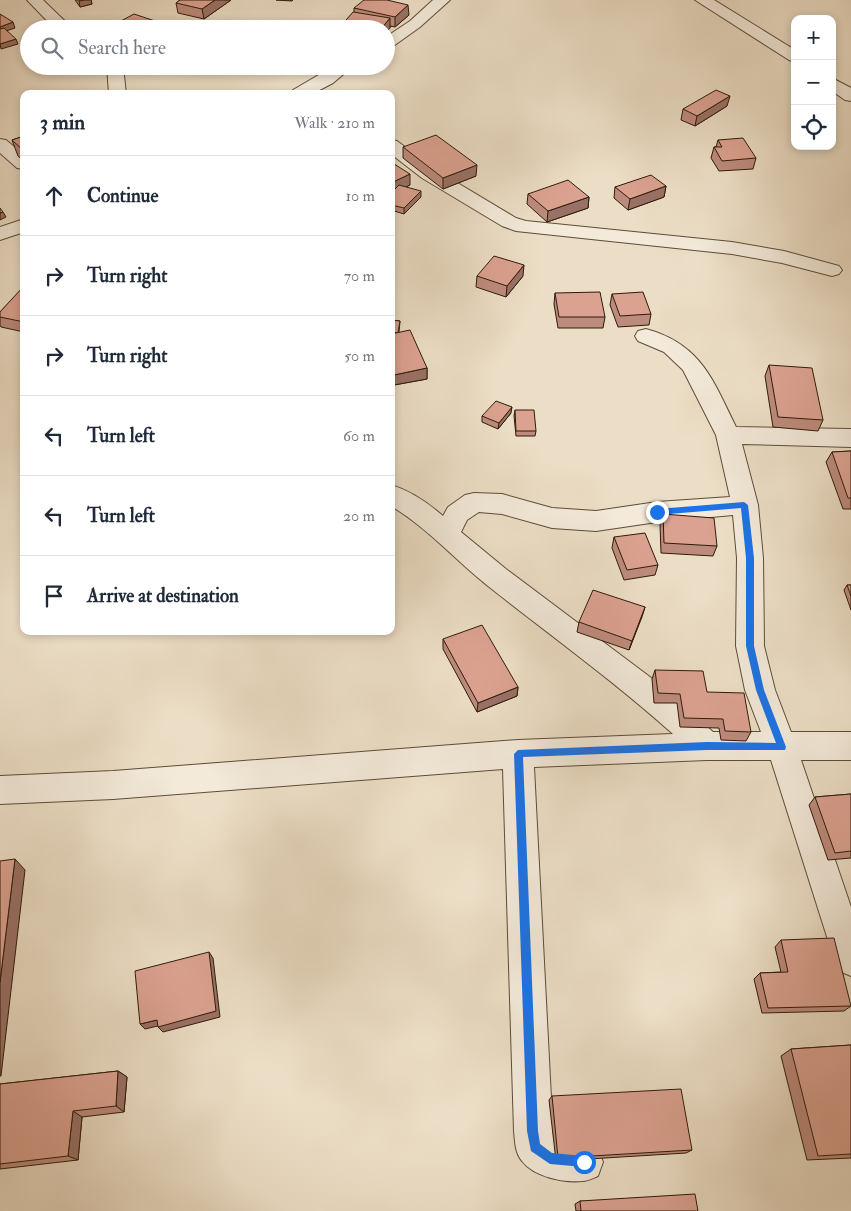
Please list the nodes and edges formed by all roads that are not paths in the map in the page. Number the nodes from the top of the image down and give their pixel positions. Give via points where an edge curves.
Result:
1 (35, 0) edge
2 (442, 0) edge
3 (703, 0) edge
4 (53, 20) edge
5 (395, 38) edge
6 (791, 55) edge
7 (116, 75) edge
8 (333, 75) edge
9 (836, 86) edge
10 (118, 90) edge
11 (306, 90) edge
12 (851, 96) edge
13 (0, 144) edge
14 (395, 148) edge
15 (20, 161) edge
16 (20, 226) edge
17 (0, 234) edge
18 (832, 270) dead end
19 (646, 336) dead end
20 (728, 435) junction
21 (851, 438) edge
22 (395, 496) edge
23 (744, 505) junction
24 (447, 534) junction
25 (707, 746) junction
26 (851, 746) edge
27 (782, 747) junction
28 (518, 754) junction
29 (0, 790) edge
30 (851, 959) edge
31 (584, 1162) edge

1 - 4 street
2 - 5 street
3 - 6 street
7 - 10 street
8 - 11 street
9 - 12 street
13 - 15 street
14 - 18 street via 429,174 523,228 732,248
16 - 17 street
19 - 20 street via 672,347 692,366
20 - 21 street
20 - 23 street
22 - 24 street via 420,511
23 - 24 street via 596,521 552,518 502,504 474,502 457,514
23 - 27 street via 750,558 750,646 760,690
24 - 25 street via 496,577 640,686
25 - 27 street
25 - 28 street
26 - 27 street
27 - 30 street
28 - 29 street via 113,785
28 - 31 street via 535,1147 550,1159

